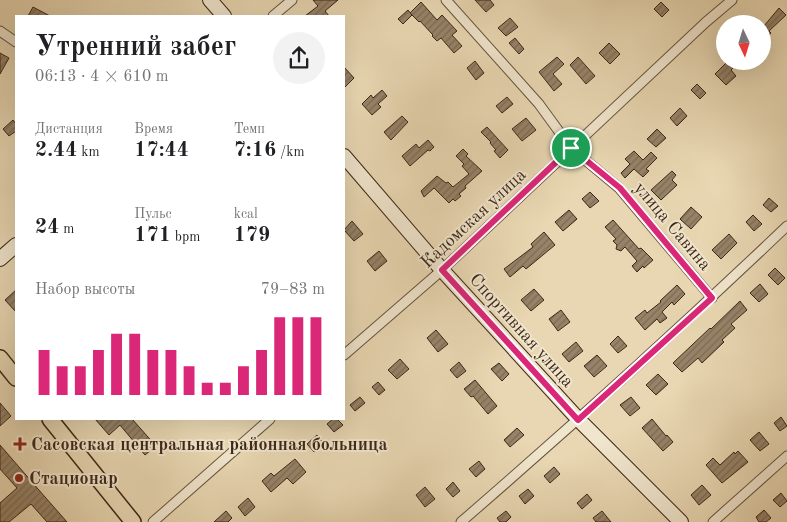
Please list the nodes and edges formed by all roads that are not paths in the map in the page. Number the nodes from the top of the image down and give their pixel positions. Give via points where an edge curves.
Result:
1 (210, 0) edge
2 (292, 0) edge
3 (446, 0) edge
4 (732, 0) edge
5 (223, 15) edge
6 (274, 15) edge
7 (0, 31) edge
8 (15, 41) edge
9 (571, 148) junction
10 (345, 157) edge
11 (787, 226) edge
12 (15, 246) edge
13 (0, 259) edge
14 (442, 270) junction
15 (712, 298) junction
16 (345, 354) edge
17 (0, 358) edge
18 (15, 377) edge
19 (51, 420) edge
20 (269, 420) edge
21 (578, 420) junction
22 (787, 456) edge
23 (133, 522) edge
24 (153, 522) edge
25 (461, 522) edge
26 (681, 522) edge
27 (713, 522) edge

1 - 5 street
2 - 6 street
3 - 9 street, улица Савина via 539,104
4 - 9 street, Кадомская улица
7 - 8 street
9 - 14 street, Кадомская улица
9 - 15 street, улица Савина via 620,188
10 - 14 street, Спортивная улица
11 - 15 street
12 - 13 street
14 - 16 street, Кадомская улица
14 - 21 street, Спортивная улица
15 - 21 street
17 - 18 main road
19 - 23 main road
20 - 24 street
21 - 25 street
21 - 26 street, Спортивная улица
22 - 27 street

